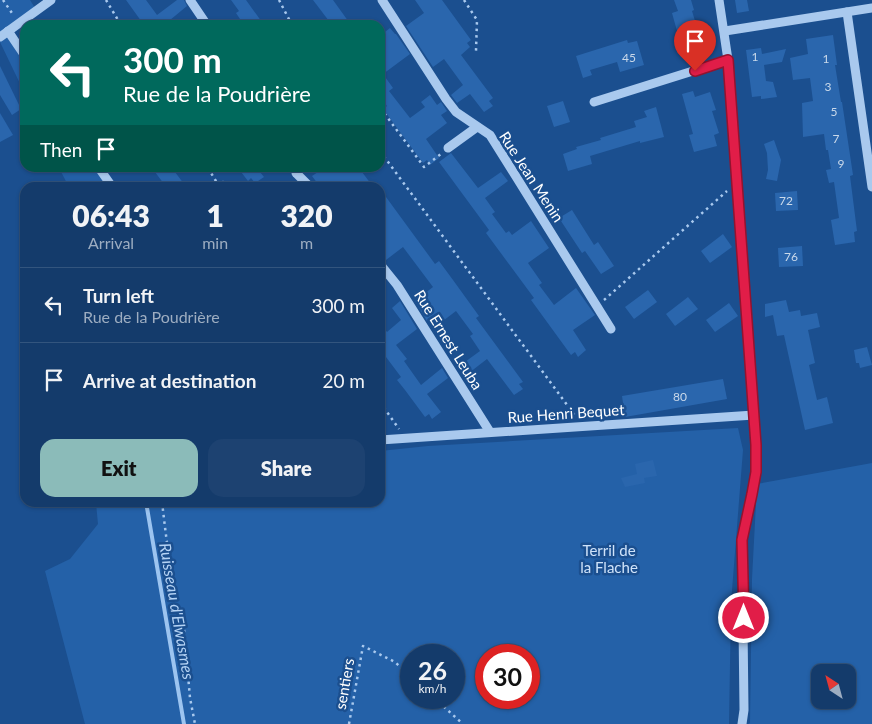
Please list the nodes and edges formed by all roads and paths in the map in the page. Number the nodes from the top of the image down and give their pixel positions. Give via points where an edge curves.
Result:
1 (3, 0) edge
2 (51, 0) edge
3 (106, 0) edge
4 (190, 0) edge
5 (279, 0) edge
6 (382, 0) edge
7 (464, 0) edge
8 (719, 0) edge
9 (872, 8) edge
10 (847, 12) junction
11 (22, 20) edge
12 (118, 20) edge
13 (204, 20) edge
14 (289, 20) edge
15 (18, 23) joint
16 (8, 31) junction
17 (724, 31) junction
18 (0, 37) edge
19 (20, 49) edge
20 (476, 51) dead end
21 (728, 60) junction
22 (594, 102) dead end
23 (385, 114) edge
24 (477, 127) junction
25 (448, 148) joint
26 (385, 157) edge
27 (296, 173) dead end
28 (305, 182) edge
29 (737, 182) junction
30 (872, 187) edge
31 (385, 270) edge
32 (597, 306) junction
33 (611, 329) dead end
34 (385, 409) edge
35 (754, 415) junction
36 (583, 427) junction
37 (490, 432) junction
38 (406, 438) junction
39 (385, 440) edge
40 (163, 507) edge
41 (400, 667) edge
42 (447, 709) edge
43 (195, 724) edge
44 (349, 724) edge
45 (464, 724) edge
46 (742, 724) edge

1 - 15 path
2 - 11 street
3 - 12 path
4 - 13 street
5 - 14 path
6 - 24 street, Rue Jean Menin via 446,99 456,112
7 - 20 path via 477,20
8 - 17 street
9 - 10 street
10 - 17 street
10 - 30 street
15 - 16 street
16 - 18 street
16 - 19 street
17 - 21 street
21 - 22 street
21 - 29 street
23 - 25 path via 424,167
24 - 25 street
24 - 32 street, Rue Jean Menin via 490,135
26 - 36 path
27 - 28 street
29 - 32 path
29 - 35 street
31 - 37 street, Rue Ernest Leuba
32 - 33 street, Rue Jean Menin
34 - 38 path
35 - 36 street, Rue Henri Bequet
35 - 46 street via 756,472 742,540
36 - 37 street, Rue Henri Bequet
37 - 38 street, Rue Henri Bequet
38 - 39 street, Rue Henri Bequet
40 - 43 path via 171,572 183,624
41 - 44 path, sentiers via 364,646
42 - 45 path

